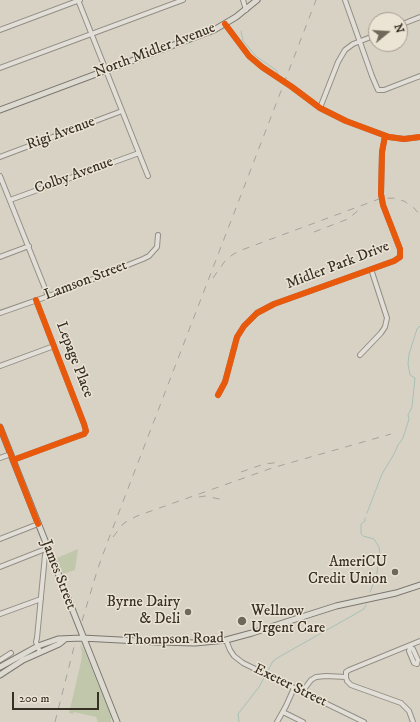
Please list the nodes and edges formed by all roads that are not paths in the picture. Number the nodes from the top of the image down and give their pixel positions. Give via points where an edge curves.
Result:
1 (79, 0) edge
2 (183, 0) edge
3 (243, 0) edge
4 (257, 0) edge
5 (345, 0) edge
6 (246, 10) junction
7 (420, 17) edge
8 (408, 22) edge
9 (225, 24) junction
10 (0, 30) edge
11 (91, 34) junction
12 (368, 38) edge
13 (360, 41) junction
14 (0, 68) edge
15 (106, 70) junction
16 (420, 76) edge
17 (320, 108) junction
18 (0, 110) edge
19 (122, 111) junction
20 (385, 136) junction
21 (420, 138) edge
22 (138, 153) junction
23 (0, 157) edge
24 (0, 176) edge
25 (148, 176) dead end
26 (10, 200) junction
27 (158, 235) dead end
28 (29, 246) junction
29 (0, 256) edge
30 (372, 269) junction
31 (48, 296) junction
32 (36, 300) junction
33 (0, 313) edge
34 (54, 346) junction
35 (360, 354) dead end
36 (0, 366) edge
37 (218, 395) dead end
38 (0, 427) edge
39 (11, 454) junction
40 (0, 458) edge
41 (13, 460) junction
42 (38, 524) junction
43 (0, 539) edge
44 (48, 548) junction
45 (0, 567) edge
46 (420, 585) edge
47 (41, 599) junction
48 (0, 614) edge
49 (83, 638) junction
50 (226, 640) junction
51 (420, 641) edge
52 (39, 649) junction
53 (11, 653) dead end
54 (0, 660) edge
55 (0, 667) edge
56 (0, 675) edge
57 (346, 677) junction
58 (294, 688) junction
59 (302, 692) junction
60 (283, 712) junction
61 (117, 722) edge
62 (277, 722) edge
63 (303, 722) edge
64 (364, 722) edge
65 (414, 722) edge

1 - 10 street
1 - 11 street
2 - 11 street
3 - 6 street
4 - 6 main road
5 - 13 street
6 - 9 main road
7 - 8 street
9 - 15 main road, North Midler Avenue
9 - 17 street, North Midler Avenue via 249,56
11 - 14 street
11 - 15 street
12 - 13 street
13 - 16 street via 377,89 380,91
13 - 17 street via 347,48 340,56
15 - 18 main road, North Midler Avenue
15 - 19 street
17 - 20 street, North Midler Avenue
19 - 22 street
19 - 23 street, Rigi Avenue
20 - 21 street, North Midler Avenue
20 - 30 street, Midler Park Drive via 381,194 400,255 397,260
22 - 25 street
22 - 26 street, Colby Avenue
24 - 26 street
26 - 28 street
27 - 31 street, Lamson Street via 157,247 149,256
28 - 29 street
28 - 31 street
30 - 35 street via 387,318 381,333
30 - 37 street, Midler Park Drive via 274,304 257,313 237,337 225,382
31 - 32 street, Lamson Street
32 - 33 street, Lamson Street
32 - 34 street, Lepage Place
34 - 36 street
34 - 41 street, Lepage Place via 86,431 84,434
38 - 39 main road, James Street
39 - 40 street
39 - 41 main road, James Street
41 - 42 main road, James Street
42 - 43 street
42 - 44 main road, James Street
44 - 45 street
44 - 47 street via 45,555
44 - 49 main road, James Street
46 - 50 main road, Thompson Road via 336,606
47 - 48 street
47 - 52 street via 37,638
49 - 50 main road, Thompson Road via 195,643
49 - 52 main road, Thompson Road via 58,640
49 - 61 main road, James Street
50 - 58 street, Exeter Street via 234,656 243,663
51 - 57 street via 349,670
52 - 55 main road, Thompson Road
52 - 56 main road, Thompson Road
53 - 54 street
57 - 59 street via 316,677
57 - 65 street via 351,684 401,703 409,711
58 - 59 street, Exeter Street
58 - 60 street
59 - 64 street, Exeter Street
60 - 62 street
60 - 63 street

